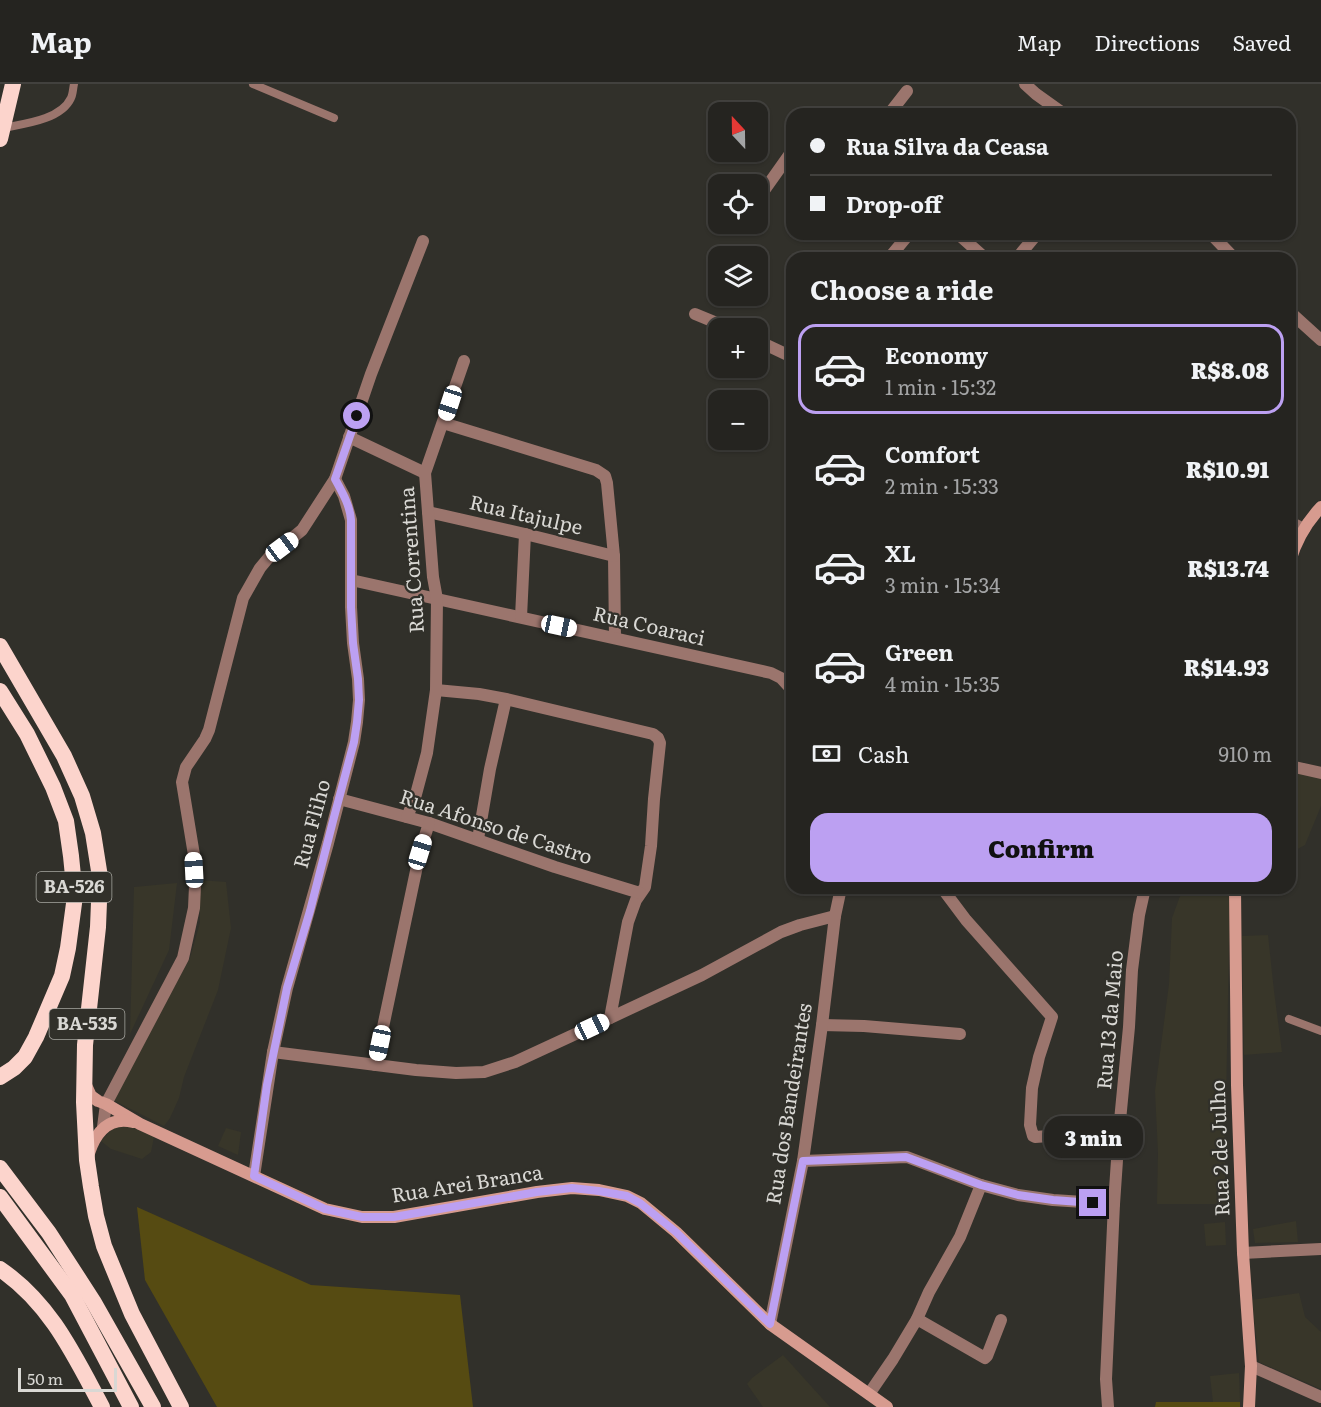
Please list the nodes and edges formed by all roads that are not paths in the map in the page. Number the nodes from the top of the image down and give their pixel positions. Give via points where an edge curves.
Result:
1 (13, 84) edge
2 (74, 84) edge
3 (252, 84) edge
4 (1025, 84) edge
5 (907, 91) dead end
6 (894, 108) edge
7 (1056, 108) edge
8 (334, 118) dead end
9 (1, 134) edge
10 (786, 159) edge
11 (768, 185) edge
12 (904, 240) edge
13 (965, 240) edge
14 (1031, 240) edge
15 (1217, 240) edge
16 (423, 241) dead end
17 (894, 252) edge
18 (978, 252) edge
19 (1022, 252) edge
20 (1228, 252) edge
21 (695, 314) dead end
22 (1296, 317) edge
23 (708, 319) edge
24 (1321, 340) edge
25 (768, 346) edge
26 (786, 354) edge
27 (464, 361) dead end
28 (443, 423) junction
29 (349, 437) junction
30 (425, 473) junction
31 (335, 479) junction
32 (1321, 507) edge
33 (428, 512) junction
34 (1296, 525) edge
35 (1304, 529) junction
36 (525, 534) junction
37 (1296, 545) edge
38 (615, 556) junction
39 (351, 580) junction
40 (437, 599) junction
41 (521, 617) junction
42 (615, 638) junction
43 (0, 646) edge
44 (786, 683) edge
45 (436, 690) junction
46 (0, 692) edge
47 (506, 699) junction
48 (1296, 767) edge
49 (1321, 773) edge
50 (339, 799) junction
51 (407, 817) junction
52 (429, 823) junction
53 (478, 839) junction
54 (640, 893) junction
55 (840, 894) edge
56 (946, 894) edge
57 (1144, 894) edge
58 (1235, 894) edge
59 (835, 916) junction
60 (610, 1018) junction
61 (1289, 1019) dead end
62 (822, 1025) junction
63 (1321, 1030) edge
64 (960, 1034) dead end
65 (273, 1052) junction
66 (375, 1065) junction
67 (0, 1077) edge
68 (84, 1081) junction
69 (106, 1104) junction
70 (140, 1124) junction
71 (103, 1127) junction
72 (1119, 1131) junction
73 (87, 1160) junction
74 (803, 1161) junction
75 (0, 1168) edge
76 (254, 1176) junction
77 (981, 1185) junction
78 (0, 1197) edge
79 (1114, 1204) junction
80 (1321, 1249) edge
81 (1243, 1253) junction
82 (0, 1269) edge
83 (917, 1318) junction
84 (1001, 1320) dead end
85 (770, 1324) junction
86 (1251, 1366) junction
87 (869, 1394) junction
88 (1321, 1397) edge
89 (102, 1407) edge
90 (131, 1407) edge
91 (153, 1407) edge
92 (181, 1407) edge
93 (887, 1407) edge
94 (1108, 1407) edge
95 (1249, 1407) edge

1 - 9 highway
2 - 9 lane via 70,100 59,112
3 - 8 lane
4 - 7 street
5 - 6 street
10 - 11 street
12 - 17 street
13 - 18 street
14 - 19 street
15 - 20 street
16 - 29 street
21 - 23 street
22 - 24 street
25 - 26 street
27 - 28 street, Rua Correntina
28 - 30 street, Rua Correntina
28 - 38 street via 605,476
29 - 30 street
29 - 31 street
30 - 33 street, Rua Correntina
31 - 39 street, Rua Fliho via 350,514
31 - 69 street via 302,530 270,556 243,598 209,730 186,767 182,782 195,886 183,958
32 - 35 main road
33 - 36 street, Rua Itajulpe
33 - 40 street, Rua Correntina
34 - 35 street
35 - 37 main road
36 - 38 street, Rua Itajulpe
36 - 41 street
38 - 42 street
39 - 40 street, Rua Coaraci
39 - 50 street, Rua Fliho via 359,700 354,742
40 - 41 street, Rua Coaraci
40 - 45 street, Rua Correntina
41 - 42 street, Rua Coaraci
42 - 44 street, Rua Coaraci via 771,673
43 - 68 highway, BA-535 via 64,756 93,833 100,887
45 - 47 street
45 - 51 street, Rua Correntina via 427,753
46 - 67 highway, BA-526 via 27,734 66,822 75,896 62,976 25,1057
47 - 53 street
47 - 54 street via 658,738 651,846 645,887
48 - 49 street
50 - 51 street, Rua Afonso de Castro
50 - 65 street, Rua Fliho
51 - 52 street, Rua Afonso de Castro
52 - 53 street, Rua Afonso de Castro
52 - 66 street
53 - 54 street, Rua Afonso de Castro
54 - 60 street via 628,922
55 - 59 street, Rua dos Bandeirantes
56 - 72 street via 1051,1015 1032,1088 1032,1134 1035,1137
57 - 72 street, Rua 13 da Maio via 1132,970
58 - 81 main road, Rua 2 de Julho
59 - 60 street via 781,932
59 - 62 street, Rua dos Bandeirantes
60 - 66 street via 515,1062 484,1072
61 - 63 lane
62 - 64 street
62 - 74 street, Rua dos Bandeirantes
65 - 66 street
65 - 76 street, Rua Fliho
68 - 69 main road, Rua Arei Branca via 91,1096
68 - 73 highway, BA-535
69 - 70 main road, Rua Arei Branca
69 - 71 street
70 - 71 main road, Rua Arei Branca via 126,1121
70 - 76 main road, Rua Arei Branca
71 - 73 main road
72 - 79 street, Rua 13 da Maio
73 - 92 highway, BA-535 via 104,1246 132,1314
74 - 77 street via 906,1157
74 - 85 street, Rua dos Bandeirantes
75 - 91 highway via 50,1233
76 - 85 main road, Rua Arei Branca via 325,1209 362,1217 394,1217 572,1188 627,1196 676,1232
77 - 79 street via 1018,1195
77 - 83 street via 960,1237
78 - 90 highway via 72,1295
79 - 94 street, Rua 13 da Maio
80 - 81 street
81 - 86 main road, Rua 2 de Julho
82 - 89 highway via 21,1285 53,1320
83 - 84 street via 985,1358
83 - 87 street
85 - 87 main road, Rua Arei Branca
86 - 88 street
86 - 95 main road, Rua 2 de Julho
87 - 93 main road, Rua Arei Branca

